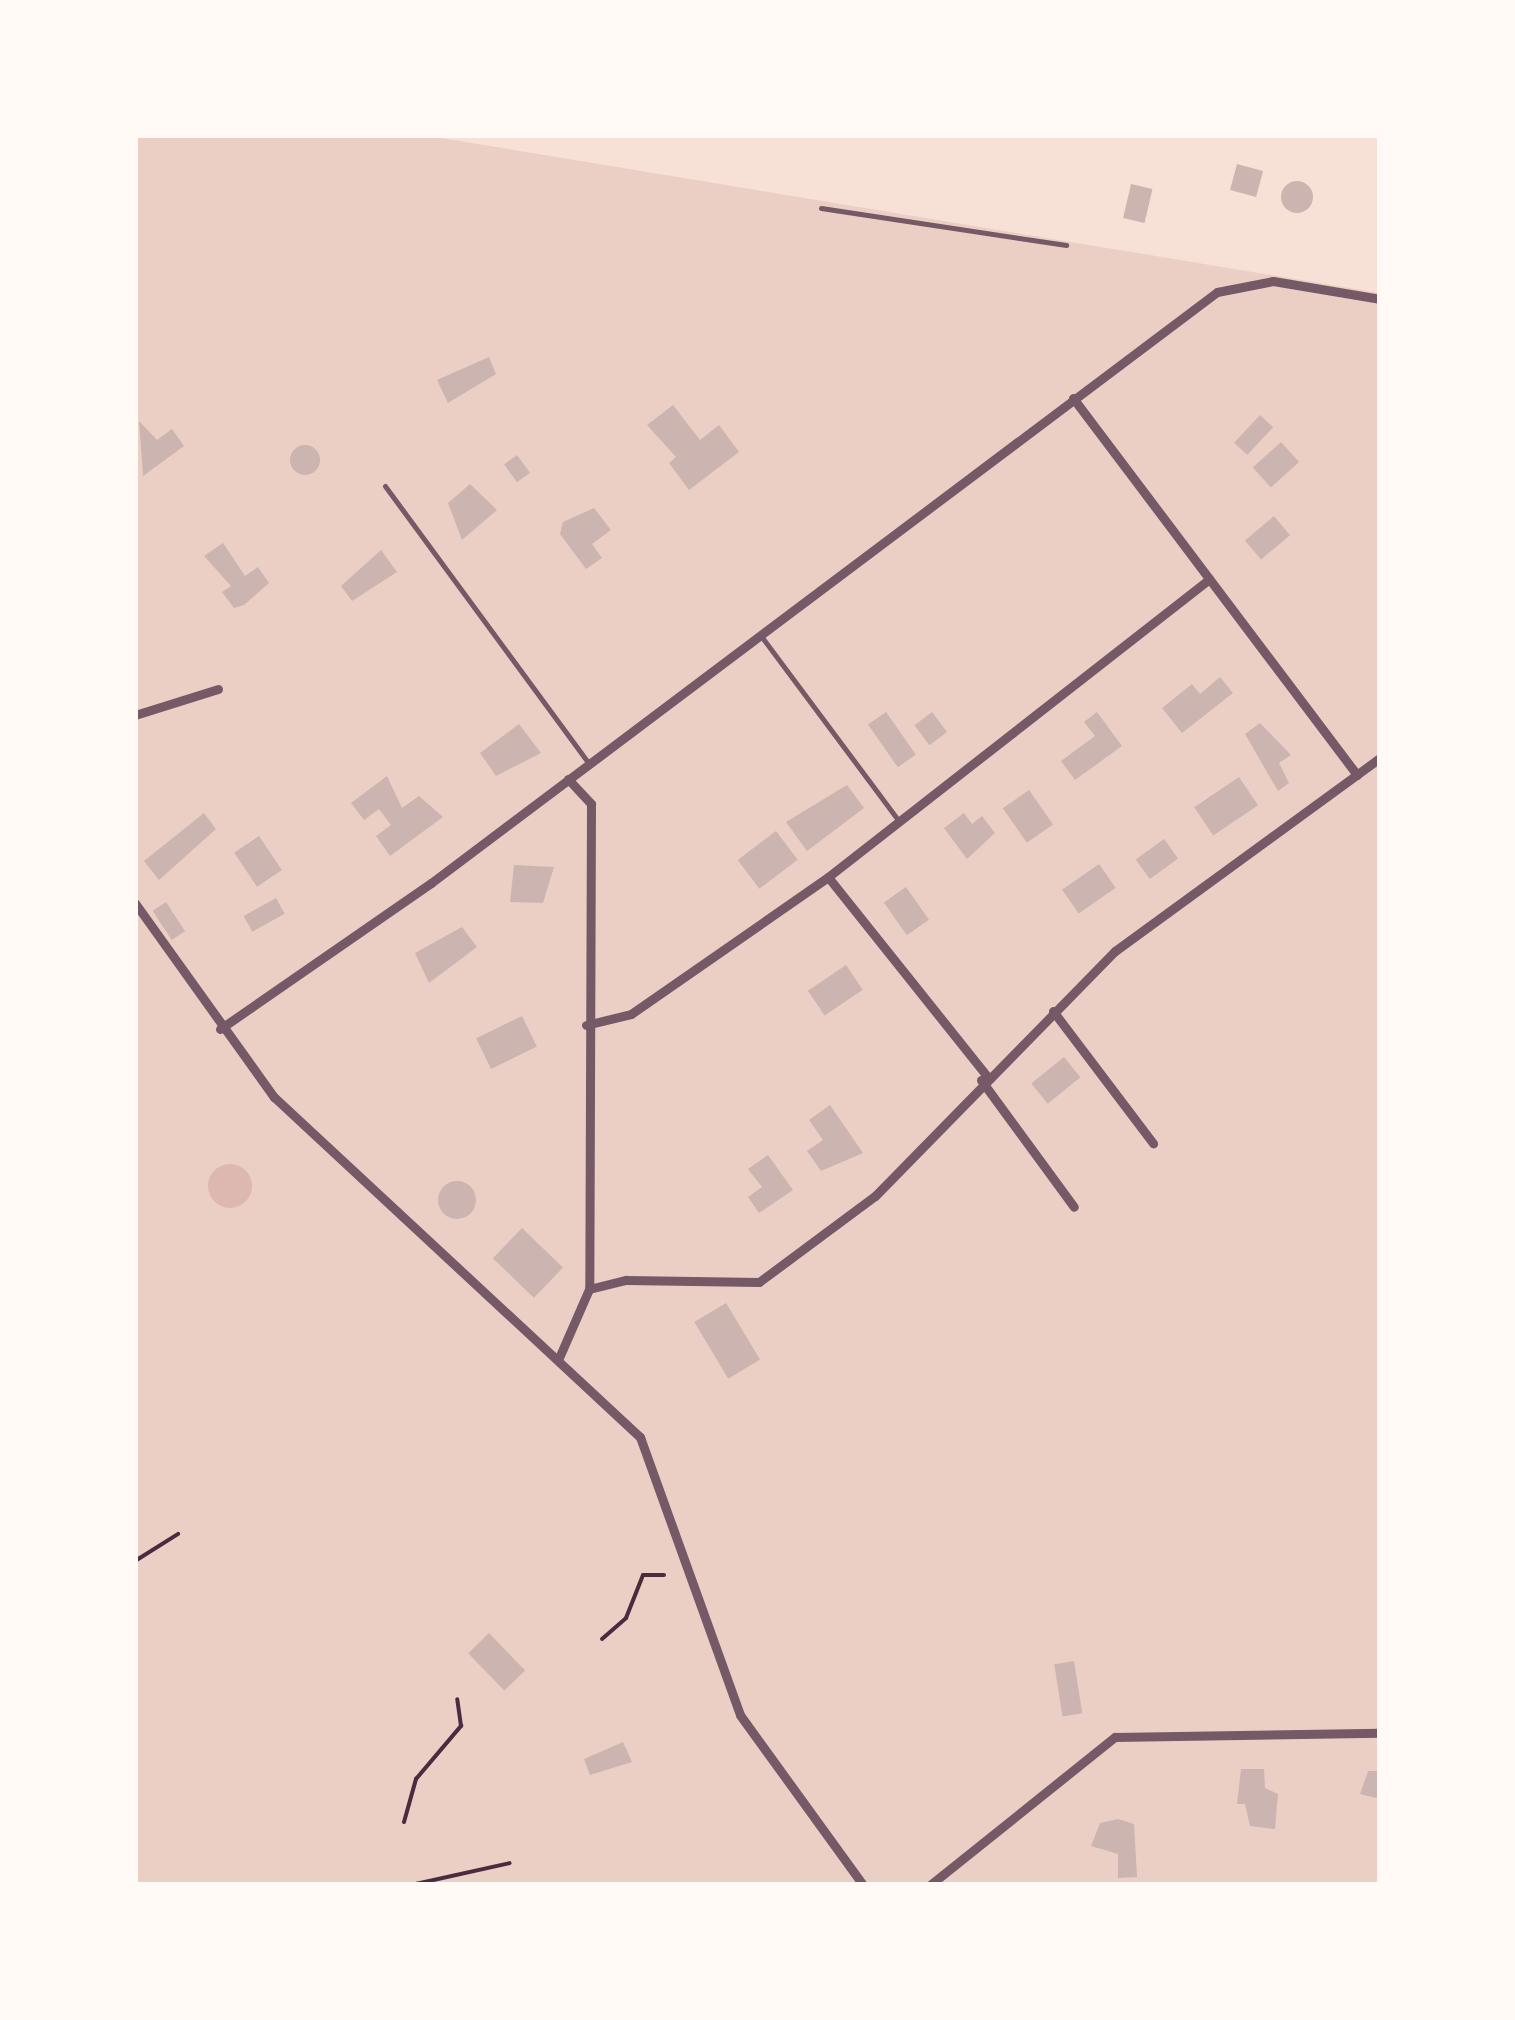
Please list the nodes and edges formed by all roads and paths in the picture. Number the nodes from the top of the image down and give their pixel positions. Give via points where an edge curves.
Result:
1 (821, 208) dead end
2 (1066, 245) dead end
3 (1380, 298) edge
4 (1073, 398) junction
5 (385, 486) dead end
6 (1210, 580) junction
7 (760, 633) junction
8 (218, 689) dead end
9 (135, 714) edge
10 (1380, 758) edge
11 (589, 764) junction
12 (1357, 774) junction
13 (568, 780) junction
14 (899, 820) junction
15 (828, 877) junction
16 (135, 903) edge
17 (1053, 1010) junction
18 (586, 1024) junction
19 (220, 1029) junction
20 (984, 1077) junction
21 (1153, 1143) dead end
22 (1074, 1207) dead end
23 (589, 1289) junction
24 (558, 1360) junction
25 (178, 1534) dead end
26 (135, 1561) edge
27 (664, 1575) dead end
28 (602, 1639) dead end
29 (457, 1700) dead end
30 (1380, 1733) edge
31 (404, 1822) dead end
32 (510, 1864) dead end
33 (411, 1885) edge
34 (864, 1885) edge
35 (930, 1885) edge

1 - 2 lane
3 - 4 street via 1243,280
4 - 6 street
4 - 7 street
5 - 11 lane
6 - 12 street
6 - 14 street
7 - 11 street
7 - 14 lane
8 - 9 street
10 - 12 street
11 - 13 street
12 - 17 street via 1114,952
13 - 18 street via 591,804
13 - 19 street
14 - 15 street
15 - 18 street via 631,1014
15 - 20 street
16 - 19 street
17 - 20 street
17 - 21 street
18 - 23 street
19 - 24 street via 274,1098
20 - 22 street
20 - 23 street via 876,1196 759,1282 626,1280
23 - 24 street
24 - 34 street via 640,1437 740,1716
25 - 26 path
27 - 28 path via 643,1575 626,1618
29 - 31 path via 461,1726 416,1779
30 - 35 street via 1116,1737
32 - 33 path

